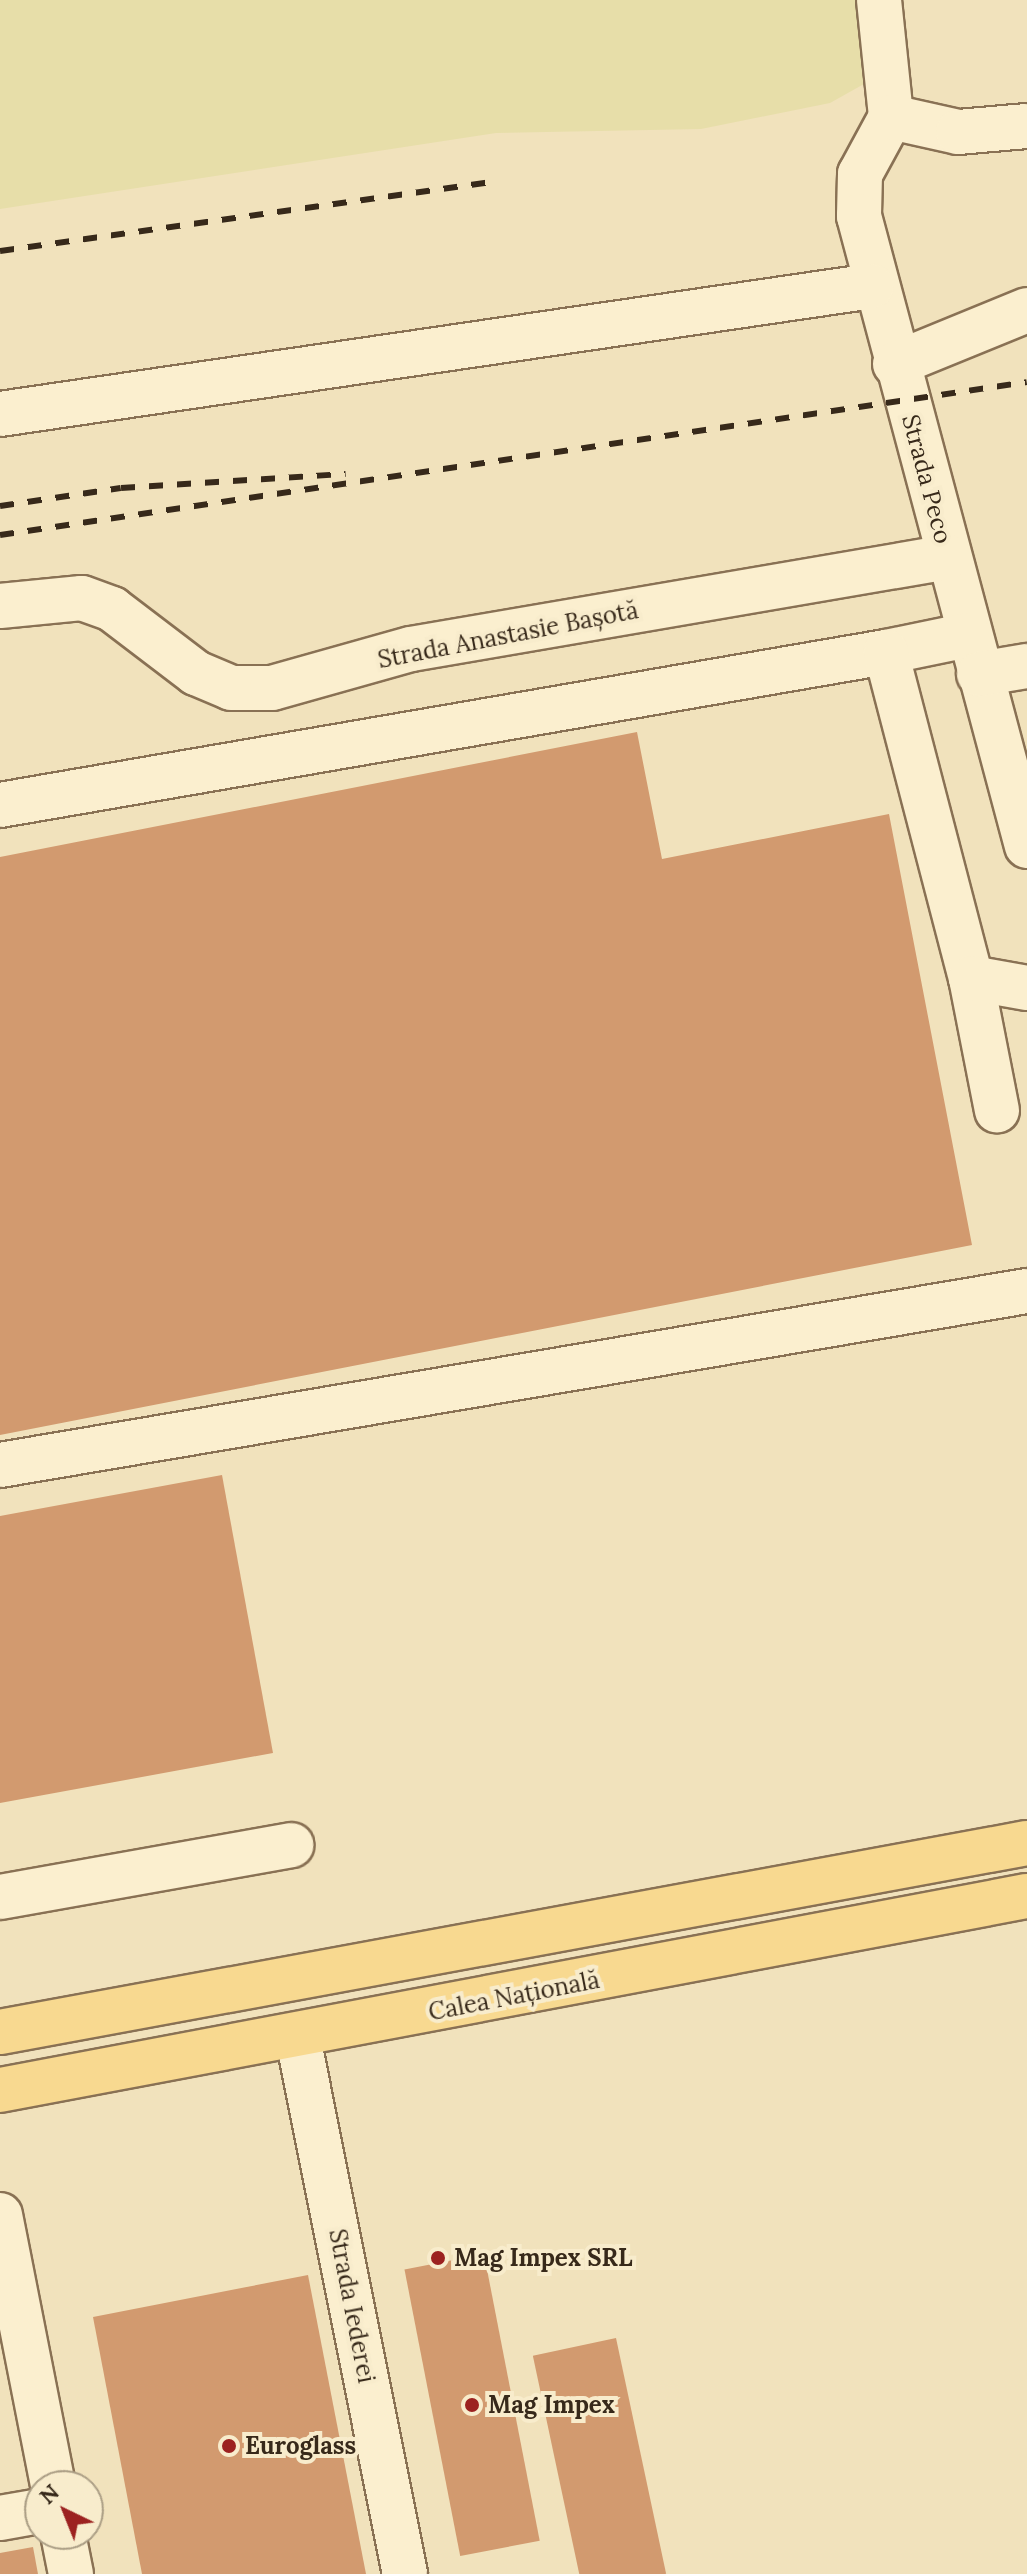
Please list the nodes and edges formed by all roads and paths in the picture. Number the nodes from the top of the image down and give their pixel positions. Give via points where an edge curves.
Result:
1 (879, 0) edge
2 (891, 117) junction
3 (1027, 126) edge
4 (872, 286) junction
5 (1027, 310) edge
6 (895, 364) junction
7 (0, 414) edge
8 (948, 557) junction
9 (0, 606) edge
10 (886, 652) junction
11 (973, 654) junction
12 (1027, 666) edge
13 (0, 805) edge
14 (1027, 846) edge
15 (971, 978) junction
16 (1027, 988) edge
17 (997, 1110) dead end
18 (1027, 1291) edge
19 (0, 1465) edge
20 (1027, 1843) edge
21 (291, 1845) dead end
22 (1027, 1896) edge
23 (0, 1897) edge
24 (0, 2032) edge
25 (298, 2038) junction
26 (0, 2090) edge
27 (0, 2215) edge
28 (50, 2470) edge
29 (24, 2514) edge
30 (0, 2518) edge
31 (66, 2550) edge
32 (71, 2574) edge
33 (405, 2574) edge

1 - 2 street
2 - 3 street via 958,132
2 - 4 street, Strada Peco via 860,174 859,216
4 - 6 street, Strada Peco
4 - 7 street
5 - 6 street
6 - 8 street, Strada Peco
8 - 9 street, Strada Anastasie Bașotă via 411,649 272,688 231,688 196,673 112,609 82,598
8 - 11 street, Strada Peco
10 - 11 street
10 - 13 street
10 - 15 street
11 - 12 street
11 - 14 street, Strada Peco
15 - 16 street
15 - 17 street
18 - 19 street
20 - 24 main road
21 - 23 street
22 - 25 main road, Calea Națională
25 - 26 main road, Calea Națională
25 - 33 street, Strada Iederei
27 - 28 street
29 - 30 street
31 - 32 street

